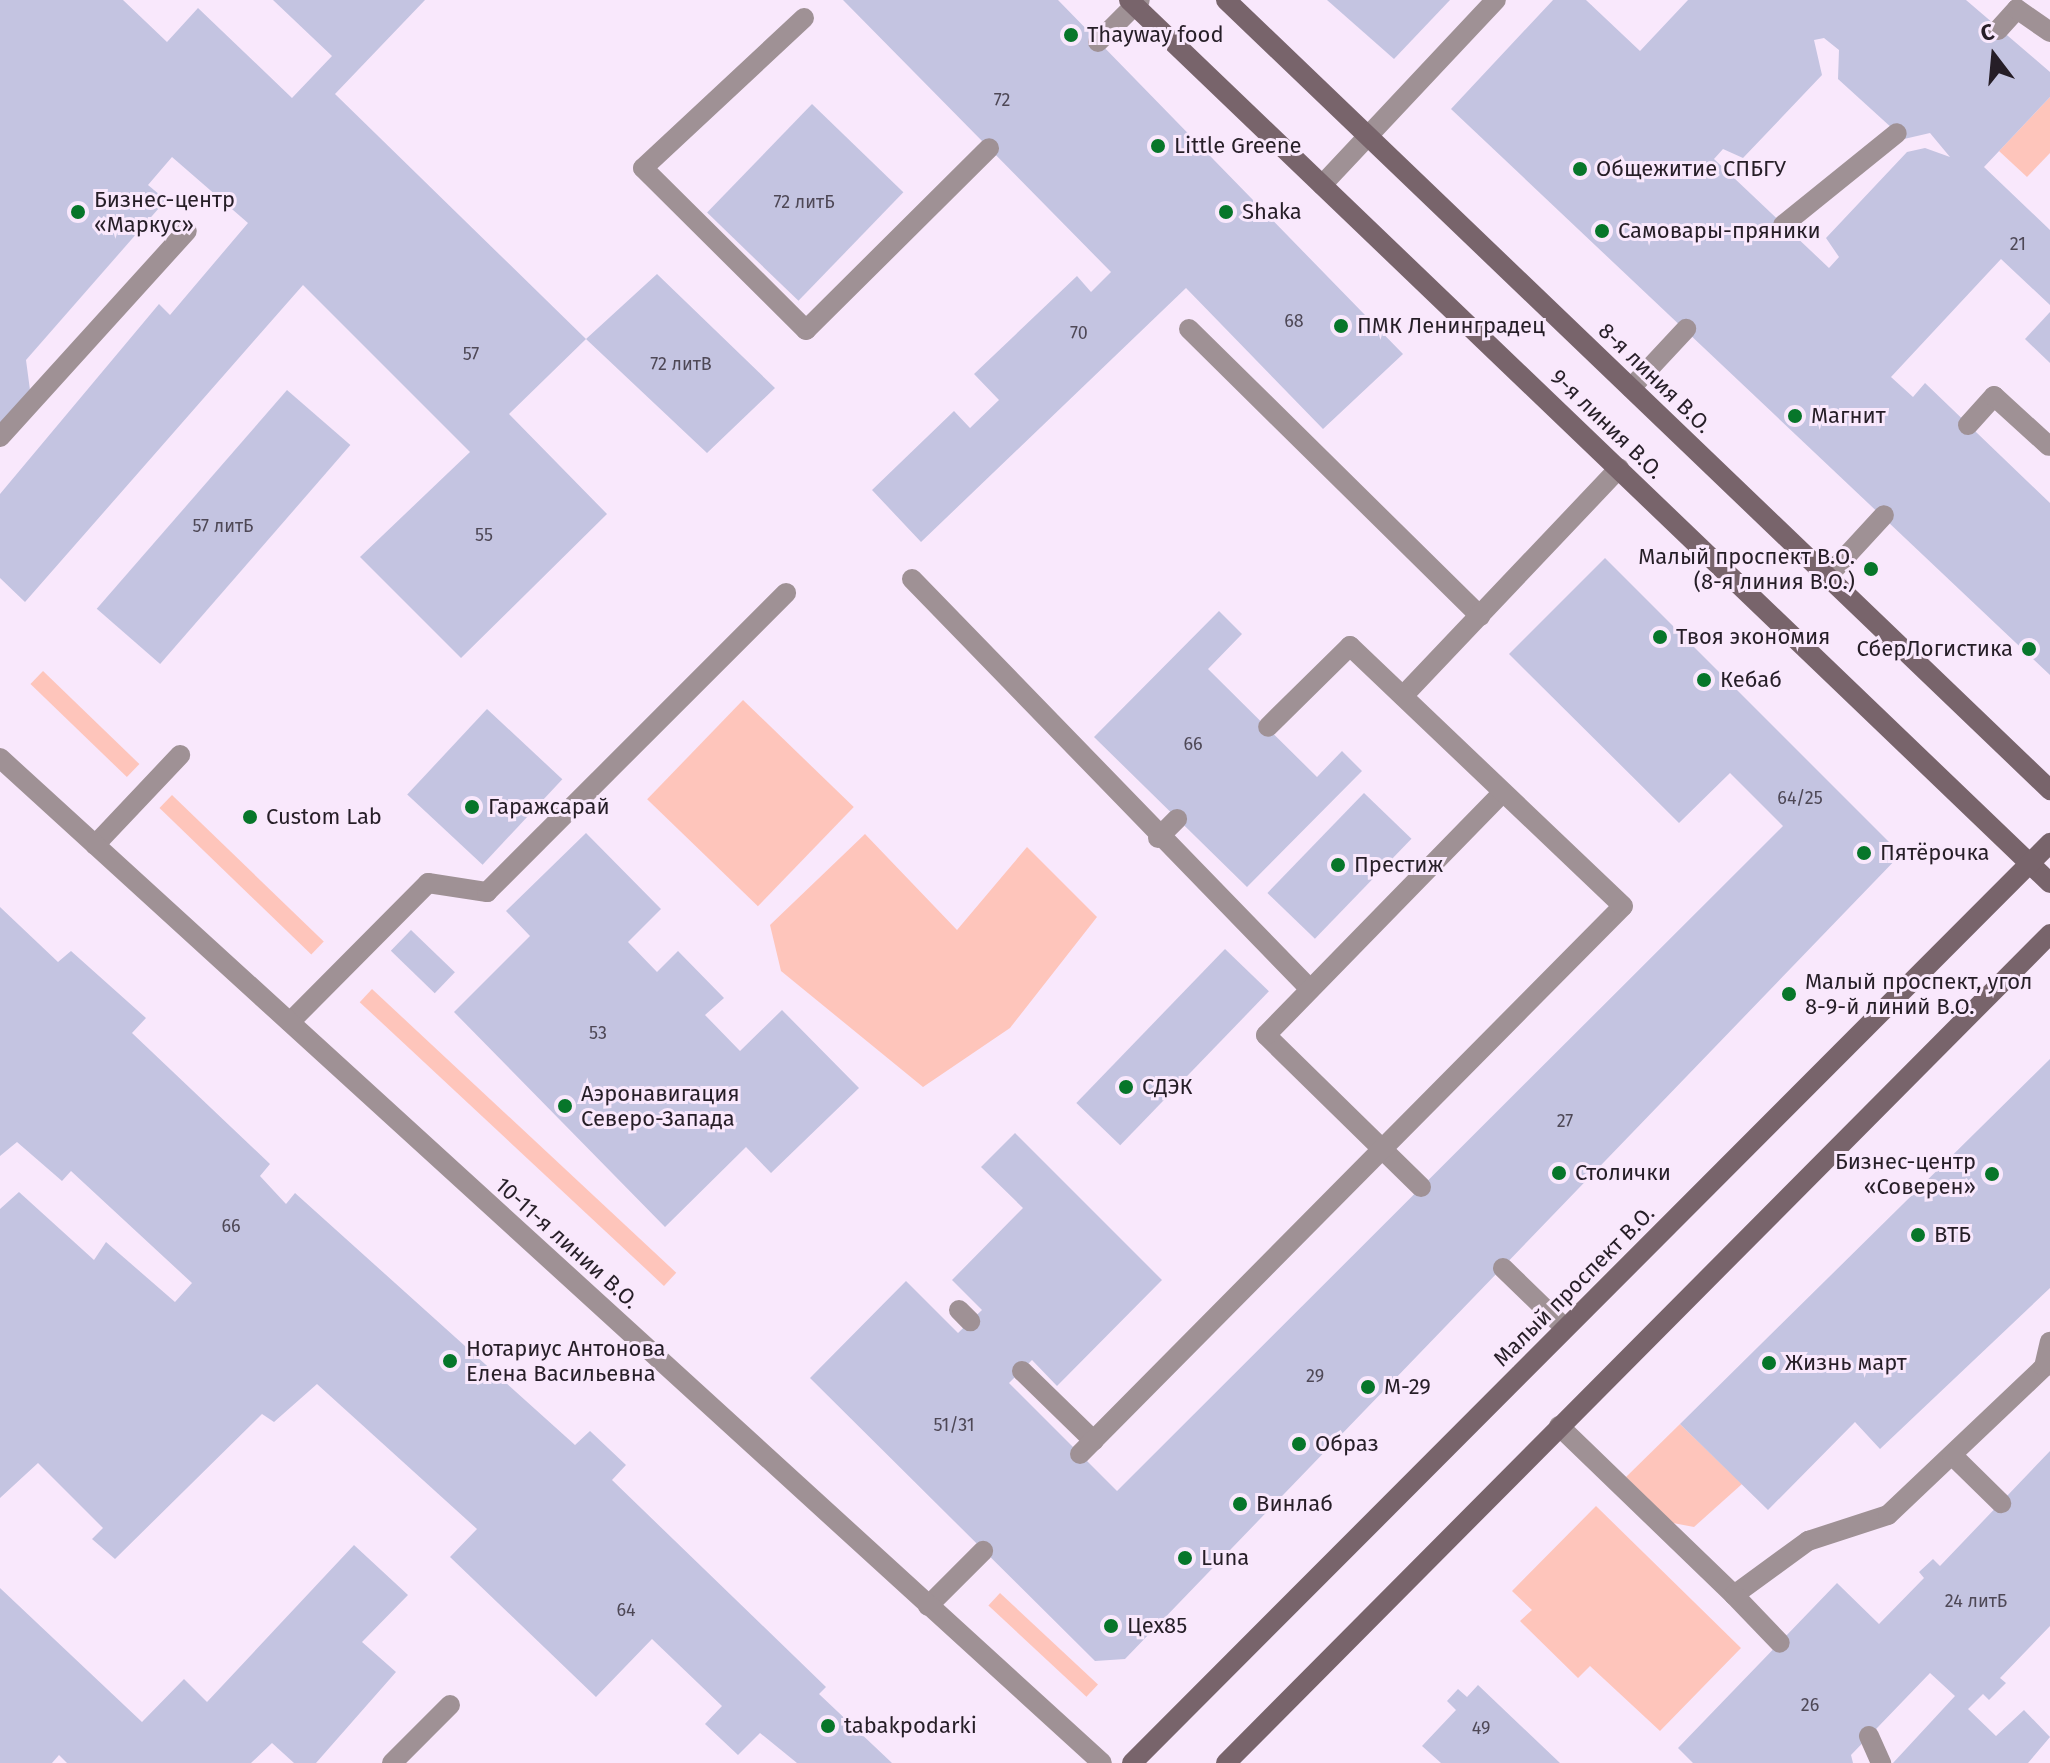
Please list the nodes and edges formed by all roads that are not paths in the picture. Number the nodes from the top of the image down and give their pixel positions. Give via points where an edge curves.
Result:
1 (1226, 0) edge
2 (1496, 0) edge
3 (1135, 2) edge
4 (804, 18) dead end
5 (1998, 30) dead end
6 (2050, 32) edge
7 (1098, 42) dead end
8 (1897, 133) dead end
9 (1369, 137) junction
10 (989, 148) dead end
11 (1322, 185) junction
12 (1783, 225) dead end
13 (187, 231) dead end
14 (1189, 329) dead end
15 (1686, 329) dead end
16 (1631, 388) junction
17 (1968, 425) dead end
18 (0, 437) edge
19 (2049, 446) edge
20 (1619, 468) junction
21 (1884, 515) dead end
22 (1827, 577) junction
23 (912, 579) dead end
24 (786, 593) dead end
25 (1480, 616) junction
26 (1403, 696) junction
27 (1268, 727) dead end
28 (180, 755) dead end
29 (0, 758) edge
30 (2050, 790) edge
31 (1503, 792) junction
32 (1177, 819) dead end
33 (1158, 838) junction
34 (2050, 843) edge
35 (95, 845) junction
36 (2031, 865) junction
37 (2050, 883) edge
38 (2050, 934) edge
39 (1310, 989) junction
40 (290, 1022) junction
41 (1381, 1148) junction
42 (1421, 1187) dead end
43 (1503, 1268) dead end
44 (1565, 1328) junction
45 (2050, 1342) edge
46 (1022, 1371) dead end
47 (1559, 1426) junction
48 (1952, 1455) junction
49 (2001, 1503) dead end
50 (983, 1551) dead end
51 (1734, 1595) junction
52 (928, 1606) junction
53 (1780, 1643) dead end
54 (450, 1705) dead end
55 (1869, 1736) dead end
56 (392, 1763) edge
57 (1102, 1763) edge
58 (1132, 1763) edge
59 (1226, 1763) edge
60 (1881, 1763) edge

1 - 9 main road, 8-я линия В.О.
2 - 9 street
3 - 7 street
3 - 11 main road, 9-я линия В.О.
4 - 10 street via 643,168 806,330
5 - 6 street via 2017,9
8 - 12 street
9 - 11 street
9 - 16 main road, 8-я линия В.О.
11 - 20 main road, 9-я линия В.О.
13 - 18 street
14 - 25 street
15 - 16 street
16 - 22 main road, 8-я линия В.О.
17 - 19 street via 1994,396
20 - 25 street
20 - 36 main road, 9-я линия В.О.
21 - 22 street
22 - 30 main road, 8-я линия В.О.
23 - 33 street
24 - 40 street via 487,892 428,883
25 - 26 street
26 - 27 street via 1350,646
26 - 31 street
28 - 35 street
29 - 35 street, 10-11-я линии В.О.
31 - 39 street
31 - 41 street via 1623,906
32 - 33 street
33 - 39 street
34 - 36 main road, Малый проспект В.О.
35 - 40 street, 10-11-я линии В.О.
36 - 37 main road, 9-я линия В.О.
36 - 44 main road, Малый проспект В.О.
38 - 47 main road
39 - 41 street via 1266,1035
40 - 52 street, 10-11-я линии В.О.
41 - 42 street
41 - 46 street via 1087,1447
43 - 44 street
44 - 58 main road, Малый проспект В.О.
45 - 48 street via 2044,1367
47 - 51 street
47 - 59 main road
48 - 49 street
48 - 51 street via 1888,1515 1808,1541
50 - 52 street
51 - 53 street
52 - 57 street, 10-11-я линии В.О.
54 - 56 street
55 - 60 street

